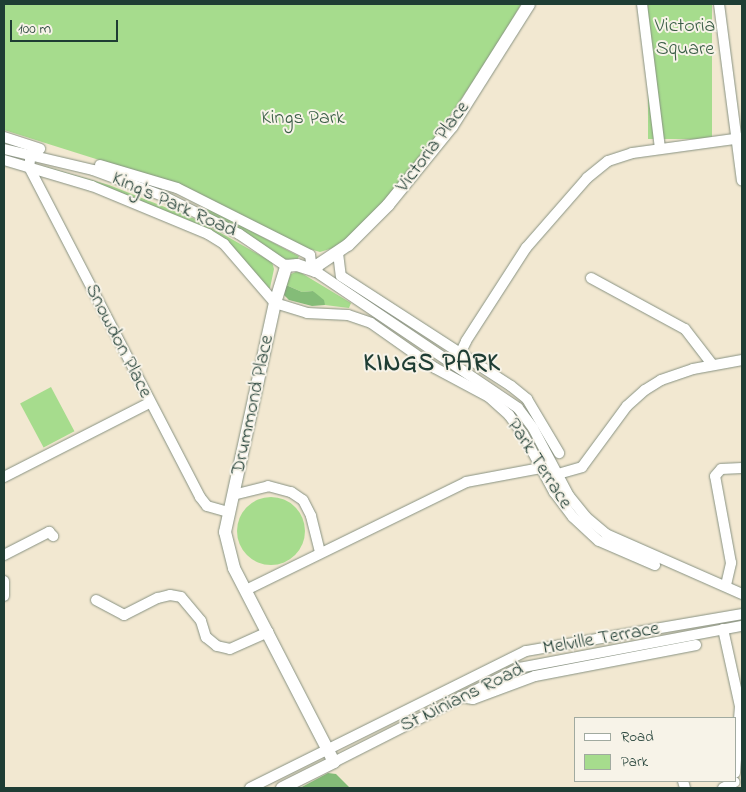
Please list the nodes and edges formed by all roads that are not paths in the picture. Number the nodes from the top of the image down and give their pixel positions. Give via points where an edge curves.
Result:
1 (529, 4) edge
2 (642, 4) edge
3 (719, 4) edge
4 (4, 137) edge
5 (740, 138) edge
6 (660, 148) junction
7 (4, 149) edge
8 (30, 153) junction
9 (4, 160) edge
10 (29, 167) junction
11 (98, 168) junction
12 (742, 182) edge
13 (338, 253) junction
14 (286, 266) junction
15 (314, 271) junction
16 (591, 278) dead end
17 (275, 303) junction
18 (462, 353) junction
19 (742, 360) edge
20 (455, 364) junction
21 (712, 364) junction
22 (149, 402) junction
23 (559, 454) dead end
24 (541, 468) junction
25 (742, 468) edge
26 (558, 474) junction
27 (4, 476) edge
28 (233, 495) junction
29 (228, 512) junction
30 (53, 536) dead end
31 (320, 552) junction
32 (4, 556) edge
33 (742, 564) edge
34 (656, 565) dead end
35 (731, 566) junction
36 (4, 581) edge
37 (726, 585) junction
38 (246, 590) junction
39 (742, 594) edge
40 (4, 596) edge
41 (96, 600) dead end
42 (742, 614) edge
43 (742, 626) edge
44 (723, 629) junction
45 (268, 632) junction
46 (696, 645) dead end
47 (650, 649) junction
48 (736, 744) junction
49 (327, 749) junction
50 (742, 754) edge
51 (334, 762) junction
52 (737, 776) edge
53 (250, 788) edge
54 (282, 788) edge

1 - 13 main road, Victoria Place via 452,126 388,205
2 - 6 street
3 - 5 street
4 - 11 street
5 - 6 street
5 - 12 street
6 - 18 street via 608,161 587,178 526,248 466,341
7 - 8 street, King's Park Road
8 - 10 street
8 - 11 street, King's Park Road
9 - 10 street
10 - 17 street via 92,186 208,234 224,244
10 - 22 street, Snowdon Place
11 - 14 street, King's Park Road via 239,234
11 - 15 street via 177,188 310,255
13 - 15 main road, Victoria Place
13 - 18 street via 341,276
14 - 15 main road, King's Park Road via 297,265
14 - 17 main road, Drummond Place
15 - 20 street, King's Park Road
16 - 21 street via 685,329
17 - 24 street, Park Terrace via 307,313 348,315 371,324 435,368 489,398 509,415
17 - 28 main road, Drummond Place
18 - 20 street
18 - 23 street via 527,399
19 - 21 street
20 - 26 street, King's Park Road via 518,408
21 - 26 street via 661,380 645,390 627,406 589,461 582,467
22 - 27 street
22 - 29 street, Snowdon Place via 200,497 207,506
24 - 26 street
24 - 31 street via 466,482
24 - 34 street, Park Terrace via 568,510 599,541
25 - 35 street via 721,469 715,476
26 - 37 street, King's Park Road via 561,484 586,517 606,534
28 - 29 main road, Drummond Place
28 - 31 street via 268,486 291,492 303,500 312,516
29 - 38 main road, Drummond Place via 226,544
30 - 32 street via 49,532
31 - 38 street
33 - 35 street
35 - 37 street
36 - 40 street
37 - 39 street, King's Park Road
38 - 45 main road
41 - 45 street via 124,615 164,596 181,597 201,621 206,637 217,646 230,649
42 - 49 street, Melville Terrace via 526,651
43 - 44 street, St Ninians Road
44 - 47 street, St Ninians Road
44 - 48 street via 740,706
45 - 49 main road
46 - 47 street
47 - 51 street, St Ninians Road via 536,662
48 - 50 street
48 - 52 street
49 - 51 main road
49 - 53 street, Melville Terrace
51 - 54 main road, St Ninians Road

